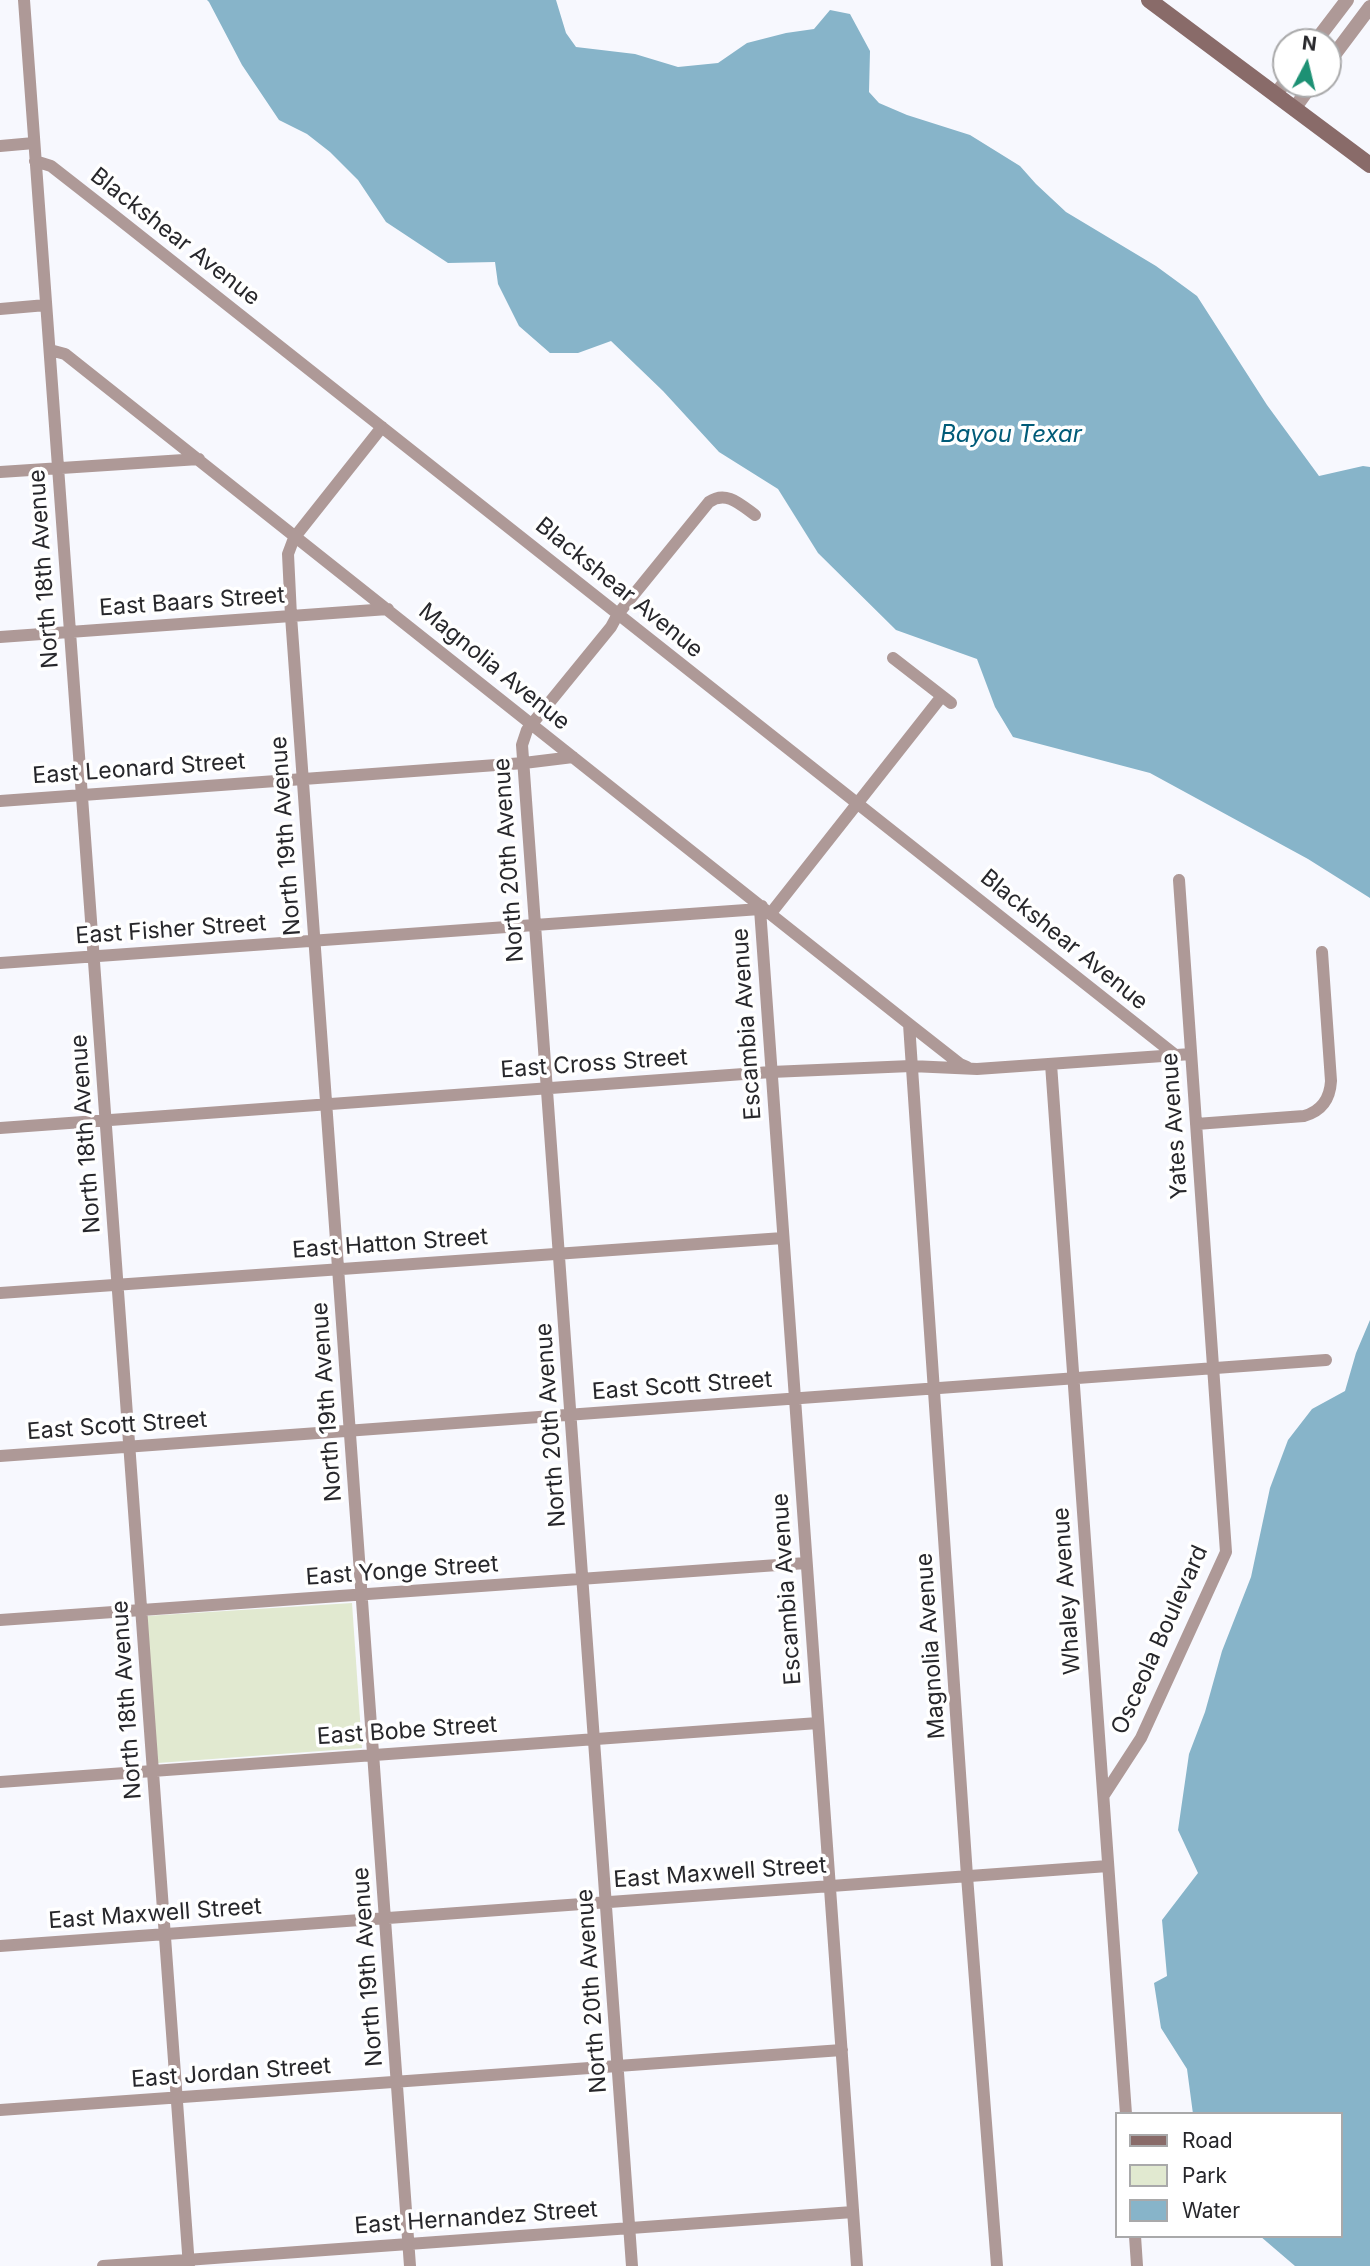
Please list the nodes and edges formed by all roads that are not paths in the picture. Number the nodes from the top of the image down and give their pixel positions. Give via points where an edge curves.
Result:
1 (24, 0) edge
2 (1149, 0) edge
3 (1347, 0) edge
4 (1370, 7) edge
5 (1326, 28) edge
6 (1342, 44) edge
7 (1272, 93) edge
8 (1279, 98) edge
9 (1302, 98) edge
10 (1294, 109) junction
11 (34, 143) junction
12 (0, 146) edge
13 (36, 161) junction
14 (1370, 165) edge
15 (46, 305) junction
16 (0, 309) edge
17 (50, 350) junction
18 (383, 427) junction
19 (199, 459) junction
20 (58, 468) junction
21 (0, 472) edge
22 (755, 515) dead end
23 (296, 536) junction
24 (388, 609) junction
25 (618, 614) junction
26 (291, 615) junction
27 (70, 632) junction
28 (0, 637) edge
29 (893, 658) dead end
30 (532, 723) junction
31 (573, 757) junction
32 (524, 763) junction
33 (303, 778) junction
34 (82, 795) junction
35 (0, 800) edge
36 (857, 803) junction
37 (1179, 880) dead end
38 (764, 909) junction
39 (535, 925) junction
40 (315, 941) junction
41 (1322, 951) dead end
42 (94, 956) junction
43 (0, 963) edge
44 (909, 1024) junction
45 (1174, 1054) junction
46 (1191, 1054) junction
47 (1051, 1065) junction
48 (911, 1066) junction
49 (977, 1069) junction
50 (771, 1072) junction
51 (547, 1088) junction
52 (327, 1105) junction
53 (106, 1120) junction
54 (1196, 1124) junction
55 (0, 1128) edge
56 (783, 1238) junction
57 (559, 1254) junction
58 (339, 1269) junction
59 (118, 1285) junction
60 (0, 1293) edge
61 (1326, 1360) dead end
62 (1214, 1368) junction
63 (1073, 1378) junction
64 (934, 1388) junction
65 (795, 1399) junction
66 (571, 1415) junction
67 (350, 1431) junction
68 (129, 1447) junction
69 (0, 1456) edge
70 (806, 1563) junction
71 (583, 1578) junction
72 (362, 1594) junction
73 (141, 1610) junction
74 (0, 1620) edge
75 (818, 1723) junction
76 (596, 1739) junction
77 (374, 1755) junction
78 (154, 1771) junction
79 (0, 1782) edge
80 (1104, 1796) junction
81 (1108, 1866) junction
82 (967, 1876) junction
83 (830, 1886) junction
84 (606, 1902) junction
85 (386, 1918) junction
86 (165, 1934) junction
87 (0, 1946) edge
88 (842, 2050) junction
89 (618, 2066) junction
90 (397, 2082) junction
91 (177, 2098) junction
92 (0, 2110) edge
93 (1126, 2112) edge
94 (853, 2212) junction
95 (630, 2228) junction
96 (1135, 2238) edge
97 (409, 2244) junction
98 (188, 2263) edge
99 (103, 2266) edge
100 (410, 2266) edge
101 (632, 2266) edge
102 (857, 2266) edge
103 (997, 2266) edge
104 (1137, 2266) edge

1 - 11 street, North 18th Avenue
2 - 7 main road
3 - 5 street
4 - 6 street
8 - 10 main road
9 - 10 street
10 - 14 main road
11 - 12 street
11 - 13 street, North 18th Avenue
13 - 15 street, North 18th Avenue
13 - 18 street, Blackshear Avenue via 51,166
15 - 16 street
15 - 17 street, North 18th Avenue
17 - 19 street, Magnolia Avenue via 65,354
17 - 20 street, North 18th Avenue
18 - 23 street
18 - 25 street, Blackshear Avenue
19 - 20 street
19 - 23 street, Magnolia Avenue
20 - 21 street
20 - 27 street, North 18th Avenue
22 - 25 street, North 20th Avenue via 726,497 709,502
23 - 24 street, Magnolia Avenue
23 - 26 street, North 19th Avenue via 288,554
24 - 26 street, East Baars Street
24 - 30 street, Magnolia Avenue
25 - 30 street, North 20th Avenue
25 - 36 street, Blackshear Avenue
26 - 27 street, East Baars Street
26 - 33 street, North 19th Avenue
27 - 28 street, East Baars Street
27 - 34 street, North 18th Avenue
29 - 36 street, Escambia Avenue via 946,700
30 - 31 street, Magnolia Avenue
30 - 32 street, North 20th Avenue via 523,737
31 - 32 street, East Leonard Street
31 - 38 street, Magnolia Avenue
32 - 33 street, East Leonard Street
32 - 39 street, North 20th Avenue
33 - 34 street, East Leonard Street
33 - 40 street, North 19th Avenue
34 - 35 street, East Leonard Street
34 - 42 street, North 18th Avenue
36 - 38 street, Escambia Avenue
36 - 45 street, Blackshear Avenue
37 - 46 street, Yates Avenue
38 - 39 street, East Fisher Street
38 - 44 street, Magnolia Avenue
38 - 50 street, Escambia Avenue
39 - 40 street, East Fisher Street
39 - 51 street, North 20th Avenue
40 - 42 street, East Fisher Street
40 - 52 street, North 19th Avenue
41 - 54 street via 1331,1081 1325,1103 1304,1116
42 - 43 street, East Fisher Street
42 - 53 street, North 18th Avenue
44 - 48 street, Magnolia Avenue
44 - 49 street, Magnolia Avenue via 960,1064
45 - 46 street, East Cross Street
45 - 47 street, East Cross Street
46 - 54 street, Yates Avenue
47 - 49 street, East Cross Street
47 - 63 street, Whaley Avenue
48 - 49 street, East Cross Street
48 - 50 street, East Cross Street
48 - 64 street, Magnolia Avenue
50 - 51 street, East Cross Street
50 - 56 street, Escambia Avenue
51 - 52 street, East Cross Street
51 - 57 street, North 20th Avenue
52 - 53 street, East Cross Street
52 - 58 street, North 19th Avenue
53 - 55 street, East Cross Street
53 - 59 street, North 18th Avenue
54 - 62 street, Yates Avenue
56 - 57 street, East Hatton Street
56 - 65 street, Escambia Avenue
57 - 58 street, East Hatton Street
57 - 66 street, North 20th Avenue
58 - 59 street, East Hatton Street
58 - 67 street, North 19th Avenue
59 - 60 street, East Hatton Street
59 - 68 street, North 18th Avenue
61 - 62 street, East Scott Street
62 - 63 street, East Scott Street
62 - 80 street, Osceola Boulevard via 1226,1552 1141,1738
63 - 64 street, East Scott Street
63 - 80 street, Whaley Avenue
64 - 65 street, East Scott Street
64 - 82 street, Magnolia Avenue
65 - 66 street, East Scott Street
65 - 70 street, Escambia Avenue
66 - 67 street, East Scott Street
66 - 71 street, North 20th Avenue
67 - 68 street, East Scott Street
67 - 72 street, North 19th Avenue
68 - 69 street, East Scott Street
68 - 73 street, North 18th Avenue
70 - 71 street, East Yonge Street
70 - 75 street, Escambia Avenue
71 - 72 street, East Yonge Street
71 - 76 street, North 20th Avenue
72 - 73 street, East Yonge Street
72 - 77 street, North 19th Avenue
73 - 74 street, East Yonge Street
73 - 78 street, North 18th Avenue
75 - 76 street, East Bobe Street
75 - 83 street, Escambia Avenue
76 - 77 street, East Bobe Street
76 - 84 street, North 20th Avenue
77 - 78 street, East Bobe Street
77 - 85 street, North 19th Avenue
78 - 79 street, East Bobe Street
78 - 86 street, North 18th Avenue
80 - 81 street, Whaley Avenue
81 - 82 street, East Maxwell Street
81 - 93 street, Whaley Avenue
82 - 83 street, East Maxwell Street
82 - 103 street, Magnolia Avenue
83 - 84 street, East Maxwell Street
83 - 88 street, Escambia Avenue
84 - 85 street, East Maxwell Street
84 - 89 street, North 20th Avenue
85 - 86 street, East Maxwell Street
85 - 90 street, North 19th Avenue
86 - 87 street, East Maxwell Street
86 - 91 street, North 18th Avenue
88 - 89 street, East Jordan Street
88 - 94 street, Escambia Avenue
89 - 90 street, East Jordan Street
89 - 95 street, North 20th Avenue
90 - 91 street, East Jordan Street
90 - 97 street, North 19th Avenue
91 - 92 street, East Jordan Street
91 - 98 street, North 18th Avenue
94 - 95 street, East Hernandez Street
94 - 102 street, Escambia Avenue
95 - 97 street, East Hernandez Street
95 - 101 street, North 20th Avenue
96 - 104 street
97 - 98 street, East Hernandez Street
97 - 100 street, North 19th Avenue
98 - 99 street, East Hernandez Street

